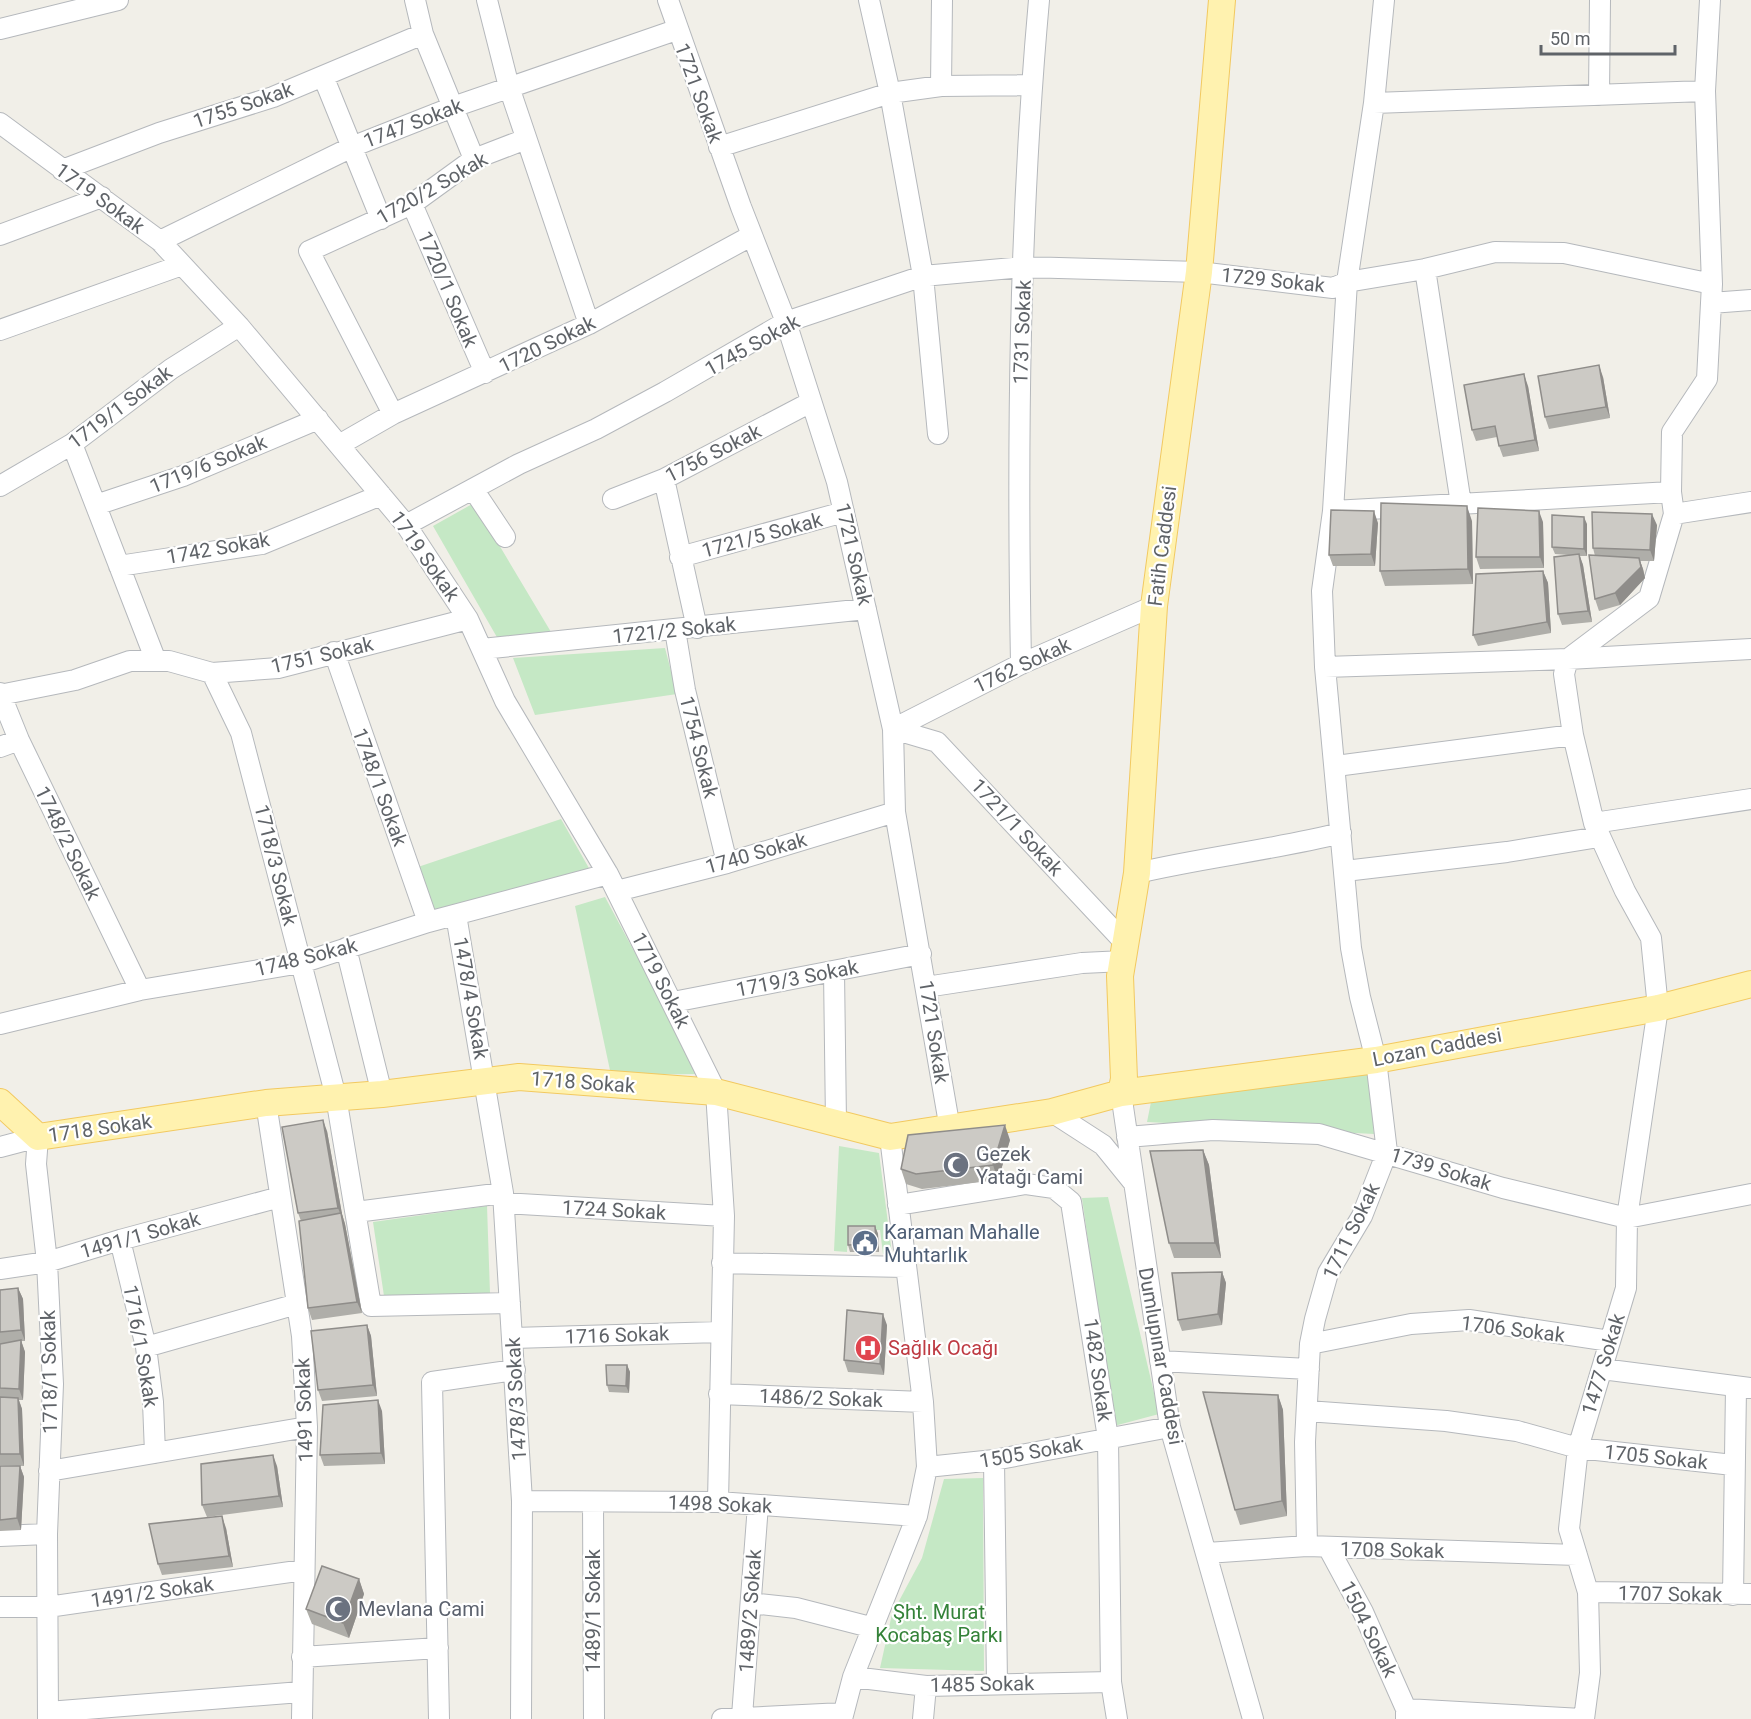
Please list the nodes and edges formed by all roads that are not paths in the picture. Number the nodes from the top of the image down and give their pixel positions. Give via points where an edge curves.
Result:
1 (118, 0) edge
2 (415, 0) edge
3 (487, 0) edge
4 (668, 0) edge
5 (869, 0) edge
6 (942, 0) edge
7 (1039, 0) edge
8 (1222, 0) edge
9 (1384, 0) edge
10 (1600, 0) edge
11 (1710, 0) edge
12 (0, 29) edge
13 (676, 30) junction
14 (423, 34) junction
15 (323, 76) junction
16 (1031, 85) junction
17 (941, 86) junction
18 (509, 87) junction
19 (1705, 92) junction
20 (890, 93) junction
21 (1599, 95) junction
22 (1374, 103) junction
23 (453, 107) junction
24 (0, 123) edge
25 (526, 139) junction
26 (9, 140) edge
27 (354, 146) junction
28 (718, 147) junction
29 (474, 159) junction
30 (62, 170) junction
31 (102, 197) junction
32 (412, 204) junction
33 (381, 219) junction
34 (0, 235) edge
35 (752, 236) junction
36 (160, 241) junction
37 (182, 265) junction
38 (1024, 267) junction
39 (1425, 269) junction
40 (1199, 272) junction
41 (923, 276) junction
42 (1347, 282) junction
43 (1712, 293) junction
44 (1751, 300) edge
45 (786, 322) junction
46 (589, 324) junction
47 (239, 326) junction
48 (0, 330) edge
49 (485, 373) junction
50 (811, 402) junction
51 (393, 414) junction
52 (318, 419) junction
53 (938, 434) dead end
54 (72, 444) junction
55 (339, 445) junction
56 (664, 479) junction
57 (0, 486) edge
58 (473, 489) junction
59 (1671, 492) junction
60 (381, 495) junction
61 (613, 499) dead end
62 (1751, 502) edge
63 (1461, 504) junction
64 (96, 505) junction
65 (1333, 511) junction
66 (844, 512) junction
67 (1674, 514) junction
68 (406, 525) junction
69 (505, 537) dead end
70 (680, 557) junction
71 (119, 566) junction
72 (1154, 606) junction
73 (866, 609) junction
74 (468, 619) junction
75 (697, 628) junction
76 (675, 630) junction
77 (482, 649) junction
78 (1751, 649) edge
79 (334, 652) junction
80 (1568, 659) junction
81 (156, 661) junction
82 (1021, 664) junction
83 (1325, 667) junction
84 (212, 673) junction
85 (0, 694) edge
86 (893, 729) junction
87 (1573, 735) junction
88 (9, 743) edge
89 (1336, 766) junction
90 (1751, 799) edge
91 (895, 812) junction
92 (1596, 830) junction
93 (1341, 833) junction
94 (727, 863) junction
95 (1345, 871) junction
96 (1137, 873) junction
97 (612, 883) junction
98 (456, 915) junction
99 (428, 922) junction
100 (346, 948) junction
101 (1126, 953) junction
102 (921, 954) junction
103 (301, 963) junction
104 (834, 971) junction
105 (1751, 984) edge
106 (926, 987) junction
107 (140, 990) junction
108 (673, 1002) junction
109 (1658, 1008) junction
110 (0, 1024) edge
111 (1376, 1060) junction
112 (486, 1081) junction
113 (716, 1092) junction
114 (382, 1094) junction
115 (1121, 1094) junction
116 (336, 1097) junction
117 (0, 1102) edge
118 (266, 1103) junction
119 (1052, 1112) junction
120 (836, 1123) junction
121 (950, 1129) junction
122 (38, 1137) junction
123 (890, 1137) junction
124 (1127, 1137) junction
125 (0, 1147) edge
126 (1387, 1152) junction
127 (1134, 1183) junction
128 (1751, 1194) edge
129 (280, 1197) junction
130 (504, 1198) junction
131 (898, 1205) junction
132 (356, 1212) junction
133 (724, 1216) junction
134 (1628, 1218) junction
135 (120, 1239) junction
136 (47, 1262) junction
137 (722, 1263) junction
138 (905, 1267) junction
139 (0, 1269) edge
140 (297, 1304) junction
141 (510, 1304) junction
142 (720, 1339) junction
143 (1610, 1341) junction
144 (1310, 1344) junction
145 (146, 1347) junction
146 (514, 1353) junction
147 (1160, 1361) junction
148 (1309, 1369) junction
149 (1602, 1369) junction
150 (1743, 1388) edge
151 (719, 1394) junction
152 (923, 1402) junction
153 (1307, 1411) junction
154 (307, 1427) junction
155 (1170, 1427) junction
156 (1108, 1438) junction
157 (1578, 1448) junction
158 (155, 1453) junction
159 (994, 1460) junction
160 (1733, 1465) junction
161 (927, 1467) junction
162 (49, 1471) junction
163 (522, 1501) junction
164 (592, 1502) junction
165 (718, 1502) junction
166 (758, 1505) junction
167 (917, 1516) junction
168 (47, 1534) junction
169 (0, 1536) edge
170 (1307, 1546) junction
171 (1329, 1549) junction
172 (1207, 1553) junction
173 (1577, 1555) junction
174 (304, 1570) junction
175 (1588, 1592) junction
176 (1742, 1595) edge
177 (751, 1603) junction
178 (0, 1607) edge
179 (48, 1607) junction
180 (874, 1628) junction
181 (438, 1648) junction
182 (302, 1657) junction
183 (853, 1677) junction
184 (1111, 1682) junction
185 (997, 1684) junction
186 (926, 1686) junction
187 (301, 1692) junction
188 (1406, 1714) edge
189 (48, 1715) edge
190 (742, 1716) junction
191 (842, 1716) edge
192 (302, 1719) edge
193 (439, 1719) edge
194 (521, 1719) edge
195 (594, 1719) edge
196 (722, 1719) edge
197 (923, 1719) edge
198 (1117, 1719) edge
199 (1252, 1719) edge
200 (1583, 1719) edge

1 - 12 street
2 - 14 street
3 - 18 street
4 - 13 street, 1721 Sokak
5 - 20 street
6 - 17 street
7 - 16 street, 1731 Sokak
8 - 40 main road, Fatih Caddesi
9 - 22 street, 1711 Sokak
10 - 21 street
11 - 19 street
13 - 18 street, 1747 Sokak
13 - 28 street, 1721 Sokak
14 - 15 street, 1755 Sokak
14 - 23 street
15 - 27 street
15 - 30 street, 1755 Sokak
16 - 17 street
16 - 38 street, 1731 Sokak
17 - 20 street
18 - 23 street, 1747 Sokak
18 - 25 street
19 - 21 street
19 - 43 street
20 - 28 street
20 - 41 street
21 - 22 street
22 - 42 street, 1711 Sokak
23 - 27 street, 1747 Sokak
23 - 29 street
24 - 26 street, 1719 Sokak
25 - 29 street, 1720/2 Sokak
25 - 46 street
26 - 30 street, 1719 Sokak
27 - 33 street
27 - 36 street, 1747 Sokak
28 - 35 street, 1721 Sokak
29 - 32 street, 1720/2 Sokak
30 - 31 street, 1719 Sokak
31 - 34 street
31 - 36 street, 1719 Sokak
32 - 33 street, 1720/2 Sokak
32 - 49 street, 1720/1 Sokak
33 - 51 street, 1720/2 Sokak via 309,252
35 - 45 street, 1721 Sokak
35 - 46 street, 1720 Sokak
36 - 37 street, 1719 Sokak
37 - 47 street, 1719 Sokak
37 - 48 street
38 - 40 street, 1745 Sokak
38 - 41 street, 1745 Sokak
38 - 82 street, 1731 Sokak via 1018,463
39 - 42 street, 1729 Sokak
39 - 43 street, 1729 Sokak via 1495,252 1564,253
39 - 63 street
40 - 42 street, 1729 Sokak via 1333,288
40 - 72 main road, Fatih Caddesi
41 - 45 street, 1745 Sokak
41 - 53 street
42 - 65 street, 1711 Sokak
43 - 44 street, 1729 Sokak
43 - 59 street via 1707,379 1672,432
45 - 50 street, 1721 Sokak
45 - 58 street, 1745 Sokak via 665,393
46 - 49 street, 1720 Sokak
47 - 52 street, 1719 Sokak
47 - 54 street, 1719/1 Sokak via 171,369
49 - 51 street, 1720 Sokak
50 - 56 street, 1756 Sokak
50 - 66 street, 1721 Sokak
51 - 55 street, 1720 Sokak
52 - 55 street, 1719 Sokak
52 - 64 street, 1719/6 Sokak via 183,476
54 - 57 street, 1719/1 Sokak
54 - 64 street
55 - 60 street, 1719 Sokak
56 - 61 street, 1756 Sokak
56 - 70 street
58 - 68 street, 1745 Sokak
58 - 69 street
59 - 63 street
59 - 67 street
60 - 68 street, 1719 Sokak
60 - 71 street, 1742 Sokak via 262,544
62 - 67 street
63 - 65 street
64 - 71 street
65 - 83 street, 1711 Sokak via 1322,591
66 - 70 street, 1721/5 Sokak
66 - 73 street, 1721 Sokak
67 - 80 street via 1649,598
68 - 74 street, 1719 Sokak
70 - 75 street
71 - 81 street
72 - 82 street, 1762 Sokak
72 - 96 main road, Fatih Caddesi
73 - 75 street, 1721/2 Sokak
73 - 86 street, 1721 Sokak
74 - 77 street, 1719 Sokak
74 - 79 street, 1751 Sokak
75 - 76 street, 1721/2 Sokak
76 - 77 street, 1721/2 Sokak
76 - 94 street, 1754 Sokak via 685,690
77 - 97 street, 1719 Sokak via 506,701
78 - 80 street
79 - 84 street, 1751 Sokak via 278,668
79 - 99 street, 1748/1 Sokak
80 - 83 street
80 - 87 street, 1477 Sokak via 1564,674
81 - 84 street, 1751 Sokak
81 - 85 street, 1751 Sokak via 130,661 75,680
82 - 86 street, 1762 Sokak
83 - 89 street, 1711 Sokak
84 - 103 street, 1718/3 Sokak via 241,733
85 - 88 street, 1748/2 Sokak
86 - 91 street, 1721 Sokak
86 - 101 street, 1721/1 Sokak via 937,742
87 - 89 street
87 - 92 street, 1477 Sokak
88 - 107 street, 1748/2 Sokak
89 - 93 street, 1711 Sokak
90 - 92 street
91 - 94 street, 1740 Sokak
91 - 102 street, 1721 Sokak
92 - 95 street via 1507,852
92 - 109 street, 1477 Sokak via 1651,938
93 - 95 street, 1711 Sokak
93 - 96 street via 1283,848 1202,858
94 - 97 street, 1740 Sokak
95 - 111 street, 1711 Sokak via 1351,948
96 - 101 main road, Fatih Caddesi
97 - 98 street, 1748 Sokak
97 - 108 street, 1719 Sokak
98 - 99 street, 1748 Sokak
98 - 112 street, 1478/4 Sokak
99 - 100 street, 1748 Sokak
100 - 103 street, 1748 Sokak
100 - 114 street
101 - 106 street
101 - 115 main road, Fatih Caddesi via 1120,976 1124,1079
102 - 104 street, 1719/3 Sokak
102 - 106 street, 1721 Sokak
103 - 107 street, 1748 Sokak
103 - 116 street, 1718/3 Sokak
104 - 108 street, 1719/3 Sokak
104 - 120 street
105 - 109 main road, Lozan Caddesi
106 - 121 street, 1721 Sokak
107 - 110 street, 1748 Sokak
108 - 113 street, 1719 Sokak
109 - 111 main road, Lozan Caddesi
109 - 134 street, 1477 Sokak
111 - 115 main road, Lozan Caddesi
111 - 126 street, 1711 Sokak
112 - 113 main road, 1718 Sokak via 519,1077
112 - 114 main road, 1718 Sokak
112 - 130 street, 1478/3 Sokak
113 - 120 main road, 1718 Sokak
113 - 133 street
114 - 116 main road, 1718 Sokak
115 - 119 main road, 1718 Sokak
115 - 124 street, Dumlupınar Caddesi
116 - 118 main road, 1718 Sokak
116 - 132 street, 1718/3 Sokak
117 - 122 main road, 1718 Sokak
118 - 122 main road, 1718 Sokak
118 - 129 street, 1491 Sokak
119 - 121 main road, 1718 Sokak
119 - 127 street via 1103,1145
120 - 123 main road, 1718 Sokak
121 - 123 main road, 1718 Sokak
122 - 125 street, 1718 Sokak
122 - 136 street, 1718/1 Sokak via 36,1164
123 - 131 street
124 - 126 street, 1739 Sokak via 1213,1131 1319,1134
124 - 127 street, Dumlupınar Caddesi
126 - 134 street, 1739 Sokak via 1503,1188
126 - 144 street, 1711 Sokak via 1362,1216 1328,1273
127 - 147 street, Dumlupınar Caddesi
128 - 134 street, 1739 Sokak
129 - 135 street, 1491/1 Sokak
129 - 140 street, 1491 Sokak
130 - 132 street, 1724 Sokak
130 - 133 street, 1724 Sokak
130 - 141 street, 1478/3 Sokak
131 - 138 street
131 - 156 street, 1482 Sokak via 1026,1184 1054,1188 1071,1202
132 - 141 street, 1718/3 Sokak via 371,1306
133 - 137 street
134 - 143 street, 1477 Sokak via 1626,1288
135 - 136 street, 1491/1 Sokak
135 - 145 street, 1716/1 Sokak
136 - 139 street, 1491/1 Sokak
136 - 162 street, 1718/1 Sokak via 53,1384
137 - 138 street
137 - 142 street
138 - 152 street
140 - 145 street
140 - 154 street, 1491 Sokak
141 - 146 street, 1478/3 Sokak
142 - 146 street, 1716 Sokak
142 - 151 street
143 - 144 street, 1706 Sokak via 1469,1320 1411,1324
143 - 149 street, 1477 Sokak
144 - 148 street, 1711 Sokak
145 - 158 street, 1716/1 Sokak
146 - 163 street, 1478/3 Sokak
146 - 181 street, 1716 Sokak via 432,1382
147 - 148 street
147 - 155 street, Dumlupınar Caddesi
148 - 153 street, 1711 Sokak
149 - 150 street
149 - 157 street, 1477 Sokak
150 - 160 street
151 - 152 street, 1486/2 Sokak
151 - 165 street
152 - 161 street
153 - 157 street, 1705 Sokak via 1446,1421 1517,1431
153 - 170 street, 1711 Sokak
154 - 158 street
154 - 174 street, 1491 Sokak
155 - 156 street, 1505 Sokak
155 - 172 street, Dumlupınar Caddesi
156 - 159 street, 1505 Sokak
156 - 184 street, 1482 Sokak
157 - 160 street, 1705 Sokak
157 - 173 street, 1477 Sokak via 1569,1529
158 - 162 street
159 - 161 street, 1505 Sokak
159 - 185 street
160 - 176 street
161 - 167 street
162 - 168 street, 1718/1 Sokak
163 - 164 street, 1498 Sokak
163 - 194 street, 1478/3 Sokak
164 - 165 street, 1498 Sokak
164 - 195 street, 1489/1 Sokak
165 - 166 street, 1498 Sokak
166 - 167 street, 1498 Sokak
166 - 177 street, 1489/2 Sokak
167 - 180 street
168 - 169 street
168 - 179 street, 1718/1 Sokak
170 - 171 street, 1708 Sokak
170 - 172 street, 1708 Sokak
171 - 173 street, 1708 Sokak
171 - 188 street, 1504 Sokak via 1363,1612
172 - 199 street, Dumlupınar Caddesi
173 - 175 street, 1477 Sokak
174 - 179 street, 1491/2 Sokak
174 - 182 street, 1491 Sokak
175 - 176 street, 1707 Sokak
175 - 200 street, 1477 Sokak via 1590,1673
177 - 180 street via 796,1608
177 - 190 street, 1489/2 Sokak
178 - 179 street, 1491/2 Sokak
179 - 189 street, 1718/1 Sokak
180 - 183 street
181 - 182 street
181 - 193 street
182 - 187 street, 1491 Sokak
183 - 186 street, 1485 Sokak
183 - 191 street
184 - 185 street, 1485 Sokak
184 - 198 street, 1482 Sokak
185 - 186 street, 1485 Sokak
186 - 197 street
187 - 189 street
187 - 192 street, 1491 Sokak
188 - 200 street, 1504 Sokak
190 - 191 street
190 - 196 street

